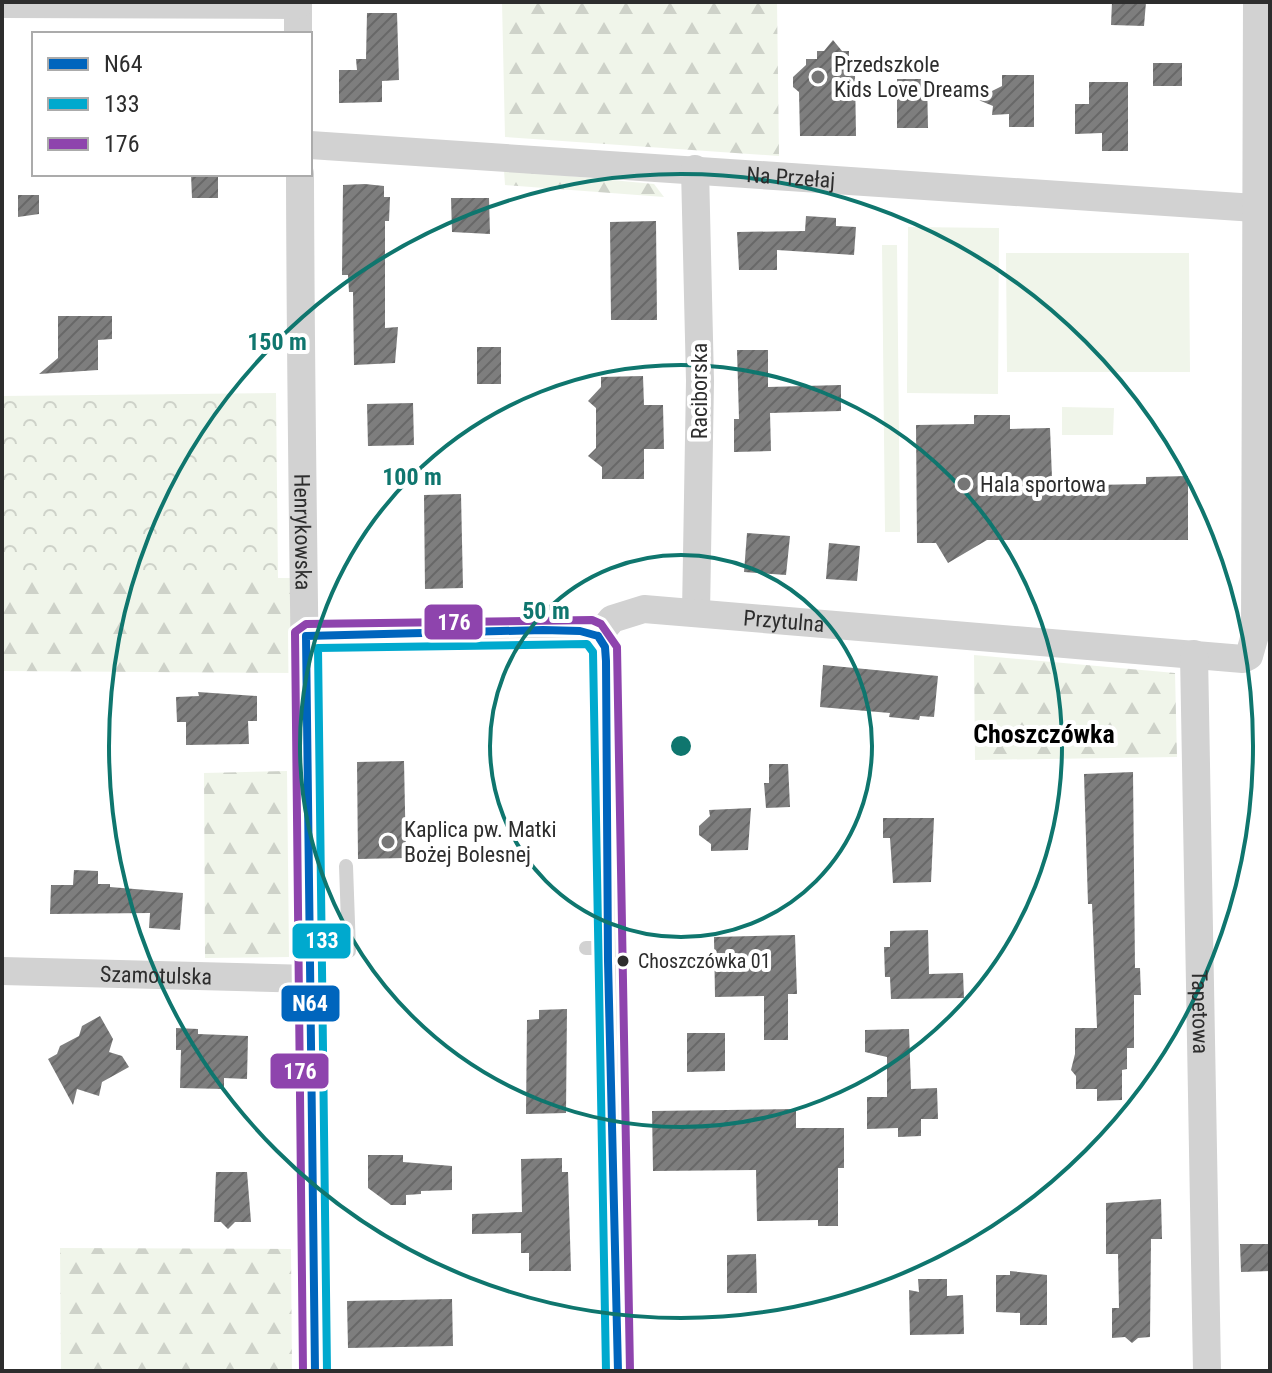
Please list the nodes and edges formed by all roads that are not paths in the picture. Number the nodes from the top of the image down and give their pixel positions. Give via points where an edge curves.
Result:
1 (1257, 2) edge
2 (298, 3) edge
3 (2, 4) edge
4 (298, 32) edge
5 (312, 145) edge
6 (695, 169) junction
7 (300, 176) edge
8 (1264, 209) edge
9 (696, 613) junction
10 (306, 636) junction
11 (598, 636) junction
12 (1194, 654) junction
13 (346, 866) dead end
14 (349, 951) dead end
15 (2, 971) edge
16 (311, 979) junction
17 (315, 1371) edge
18 (618, 1371) edge
19 (1207, 1371) edge

1 - 8 street
2 - 3 street
2 - 4 street
5 - 6 street, Na Przełaj
6 - 8 street, Na Przełaj
6 - 9 street, Raciborska via 700,381
7 - 10 street, Henrykowska
8 - 12 street, Przytulna via 1253,649 1243,659
9 - 11 street, Przytulna via 626,612
9 - 12 street, Przytulna
10 - 11 street via 543,630
10 - 16 street, Henrykowska
11 - 18 street via 606,661 597,948
12 - 19 street, Tapetowa
13 - 14 lane
15 - 16 street, Szamotulska
16 - 17 street, Henrykowska

